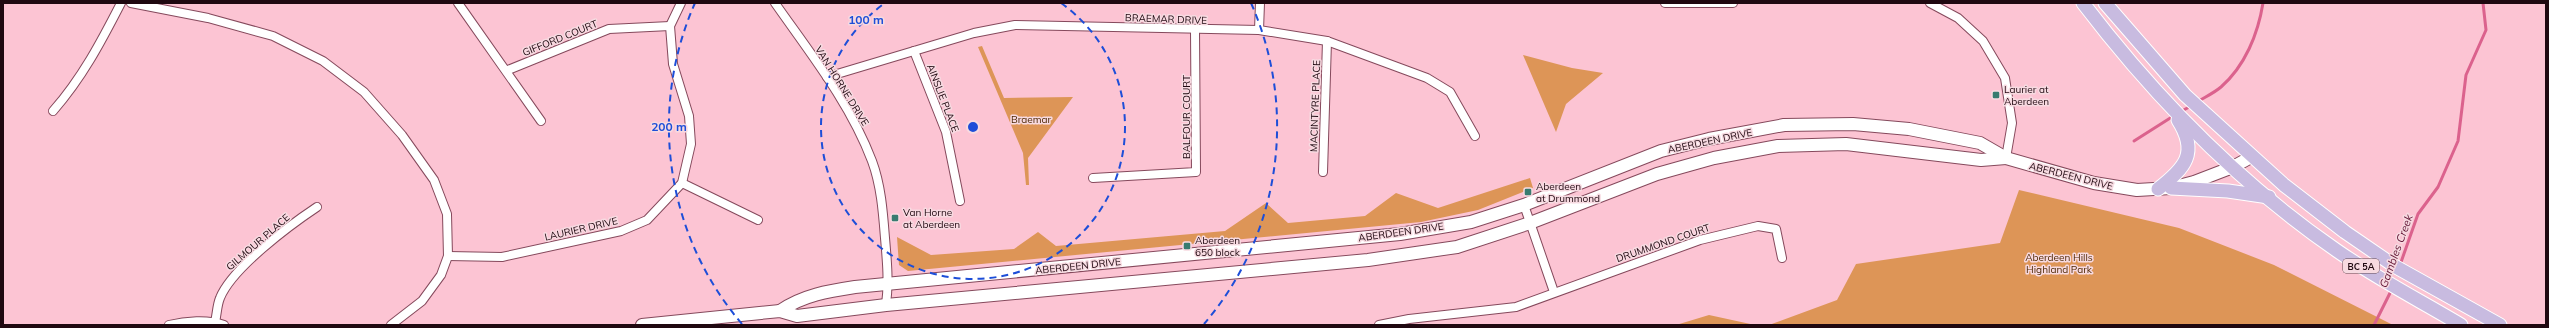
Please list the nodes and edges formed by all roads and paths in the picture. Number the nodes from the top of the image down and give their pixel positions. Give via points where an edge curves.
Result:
1 (121, 3) edge
2 (131, 3) edge
3 (458, 3) edge
4 (681, 3) edge
5 (775, 3) edge
6 (1260, 3) edge
7 (1665, 3) edge
8 (1733, 3) edge
9 (1930, 3) edge
10 (2083, 3) edge
11 (2105, 3) edge
12 (670, 26) junction
13 (1195, 30) junction
14 (1260, 30) junction
15 (1327, 41) junction
16 (914, 51) junction
17 (508, 70) junction
18 (827, 77) junction
19 (2167, 103) junction
20 (53, 111) dead end
21 (541, 121) dead end
22 (1475, 136) dead end
23 (2251, 157) junction
24 (2006, 158) junction
25 (2233, 167) junction
26 (1323, 172) dead end
27 (1092, 178) dead end
28 (682, 183) junction
29 (2171, 188) junction
30 (2158, 189) junction
31 (2269, 197) junction
32 (960, 201) dead end
33 (1524, 205) junction
34 (317, 207) dead end
35 (758, 220) dead end
36 (1530, 223) junction
37 (448, 256) junction
38 (1782, 258) dead end
39 (889, 285) junction
40 (1554, 292) junction
41 (886, 305) junction
42 (780, 311) junction
43 (215, 322) junction
44 (169, 325) edge
45 (224, 325) edge
46 (391, 325) edge
47 (642, 325) edge
48 (1379, 325) edge
49 (2460, 325) edge
50 (2500, 325) edge

1 - 20 street via 92,60 75,87
2 - 37 street via 208,18 272,36 323,61 364,92 402,135 434,180 447,214
3 - 17 street
4 - 12 street
5 - 18 street, VAN HORNE DRIVE
6 - 14 street
7 - 8 street
9 - 24 street via 1958,18 1983,41 2005,78 2012,124
10 - 19 main road, BC 5A
11 - 23 main road, BC 5A via 2185,94
12 - 17 street, GIFFORD COURT via 609,29
12 - 28 street, LAURIER DRIVE via 673,64 689,116 691,146
13 - 14 street, BRAEMAR DRIVE
13 - 16 street, BRAEMAR DRIVE via 1015,25 974,33
13 - 27 street, BALFOUR COURT via 1196,172
14 - 15 street, BRAEMAR DRIVE
15 - 22 street, BRAEMAR DRIVE via 1427,78 1450,92
15 - 26 street, MACINTYRE PLACE
16 - 18 street, BRAEMAR DRIVE
16 - 32 street, AINSLIE PLACE via 946,132
17 - 21 street
18 - 39 street, VAN HORNE DRIVE via 855,122 872,161 881,196
19 - 25 main road, BC 5A
19 - 30 main road via 2185,131 2188,157 2175,176
23 - 25 main road, ABERDEEN DRIVE
23 - 50 main road, BC 5A via 2351,236 2421,282
24 - 30 main road, ABERDEEN DRIVE via 2094,184 2130,189
24 - 33 main road, ABERDEEN DRIVE via 1980,143 1909,129 1852,124 1784,125 1661,151
24 - 36 main road, ABERDEEN DRIVE via 1981,160 1846,144 1778,146 1714,158 1657,174
25 - 29 main road, ABERDEEN DRIVE
25 - 31 main road, BC 5A
28 - 35 street
28 - 37 street, LAURIER DRIVE via 647,220 621,231 502,257
29 - 30 main road, ABERDEEN DRIVE
29 - 31 main road via 2228,191
31 - 49 main road, BC 5A via 2335,249
33 - 36 street
33 - 39 main road, ABERDEEN DRIVE via 1471,222 1400,234
34 - 43 street, GILMOUR PLACE via 250,260 231,279 220,298
36 - 40 street
36 - 41 main road, ABERDEEN DRIVE via 1457,247 1368,260
37 - 46 street via 441,275 422,301
38 - 40 street, DRUMMOND COURT via 1776,229 1758,226 1700,240
39 - 41 street, VAN HORNE DRIVE
39 - 42 main road, ABERDEEN DRIVE via 825,292 796,301
40 - 48 street, DRUMMOND COURT via 1516,307 1408,319
41 - 42 main road, ABERDEEN DRIVE via 797,316
42 - 47 main road, ABERDEEN DRIVE
43 - 44 street
43 - 45 street

